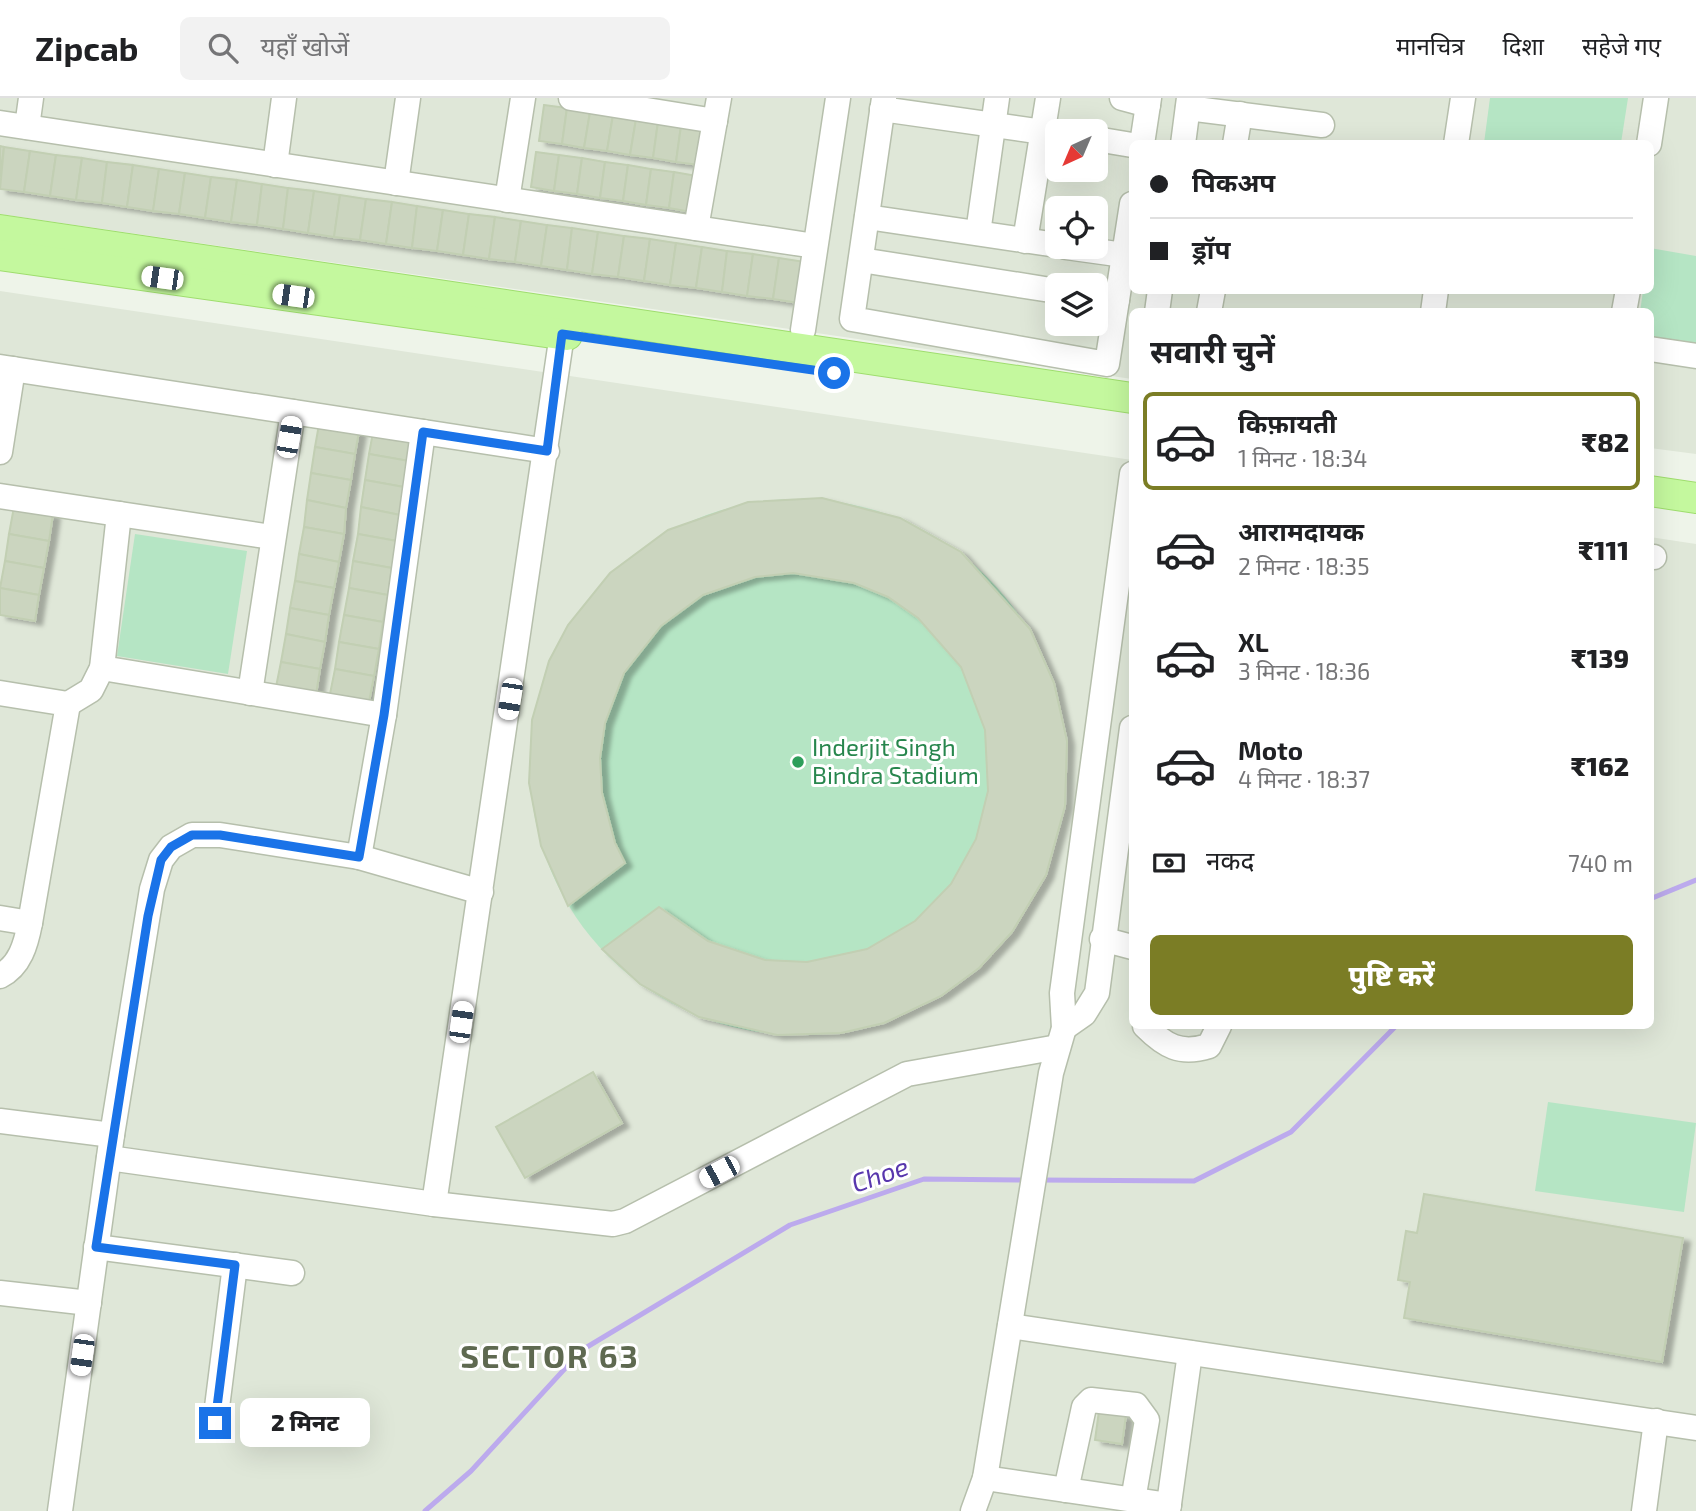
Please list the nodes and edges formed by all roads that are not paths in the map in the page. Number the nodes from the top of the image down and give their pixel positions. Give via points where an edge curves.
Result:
1 (31, 98) edge
2 (284, 98) edge
3 (408, 98) edge
4 (523, 98) edge
5 (570, 98) edge
6 (838, 98) edge
7 (997, 98) edge
8 (1048, 98) edge
9 (1122, 98) edge
10 (1463, 98) edge
11 (1656, 98) edge
12 (1149, 101) edge
13 (1189, 103) edge
14 (883, 104) edge
15 (717, 110) edge
16 (1240, 114) junction
17 (1049, 119) edge
18 (0, 123) edge
19 (993, 125) junction
20 (1322, 125) dead end
21 (27, 127) junction
22 (1045, 132) edge
23 (1143, 140) edge
24 (1183, 140) edge
25 (1237, 140) edge
26 (1457, 140) edge
27 (1650, 140) edge
28 (1108, 141) edge
29 (1129, 144) edge
30 (1045, 155) edge
31 (275, 165) junction
32 (396, 183) junction
33 (507, 200) junction
34 (867, 216) junction
35 (1129, 224) edge
36 (696, 228) junction
37 (0, 230) edge
38 (978, 233) junction
39 (1025, 241) junction
40 (1045, 244) edge
41 (815, 246) junction
42 (1108, 254) edge
43 (0, 255) edge
44 (1124, 256) junction
45 (860, 260) junction
46 (1045, 288) edge
47 (1108, 293) edge
48 (803, 330) dead end
49 (562, 334) junction
50 (1107, 336) edge
51 (1654, 350) edge
52 (1696, 356) edge
53 (7, 368) edge
54 (1129, 398) edge
55 (293, 412) junction
56 (1129, 416) edge
57 (423, 432) junction
58 (547, 451) junction
59 (0, 452) edge
60 (1654, 474) edge
61 (1696, 480) edge
62 (1654, 492) edge
63 (0, 496) edge
64 (1696, 498) edge
65 (119, 514) junction
66 (1129, 518) edge
67 (272, 537) junction
68 (1121, 634) edge
69 (102, 668) junction
70 (0, 693) edge
71 (250, 693) junction
72 (68, 704) junction
73 (384, 715) junction
74 (1129, 749) edge
75 (359, 857) junction
76 (481, 892) junction
77 (0, 918) edge
78 (30, 923) junction
79 (1102, 939) junction
80 (1129, 946) edge
81 (0, 976) edge
82 (1148, 1029) edge
83 (1217, 1029) edge
84 (1061, 1037) junction
85 (0, 1121) edge
86 (111, 1147) junction
87 (434, 1204) junction
88 (96, 1247) junction
89 (235, 1265) junction
90 (292, 1273) dead end
91 (0, 1293) edge
92 (89, 1303) junction
93 (1010, 1326) junction
94 (1190, 1353) junction
95 (1656, 1421) junction
96 (215, 1423) dead end
97 (1696, 1428) edge
98 (985, 1478) junction
99 (1081, 1498) edge
100 (1133, 1500) junction
101 (1169, 1508) edge
102 (60, 1511) edge
103 (973, 1511) edge
104 (1643, 1511) edge

1 - 21 street
2 - 31 street
3 - 32 street
4 - 33 street
5 - 15 street
6 - 41 street
7 - 19 street
8 - 17 street
9 - 12 street
10 - 26 street
11 - 27 street
12 - 23 street
13 - 16 street
13 - 24 street
14 - 19 street
14 - 34 street
15 - 36 street
16 - 20 street
16 - 25 street
18 - 21 street
19 - 22 street
19 - 38 street
21 - 31 street
28 - 29 street
30 - 39 street
31 - 32 street
32 - 33 street
33 - 36 street
34 - 38 street
34 - 45 street
35 - 44 street
36 - 41 street
37 - 54 main road
38 - 39 street
39 - 40 street
41 - 48 street
42 - 44 street
43 - 49 main road
44 - 47 street
45 - 46 street
45 - 50 street via 852,319 1107,364
49 - 56 main road
49 - 58 street
51 - 52 street
53 - 55 street
53 - 59 street
55 - 57 street
55 - 67 street
57 - 58 street
57 - 73 street
58 - 76 street
60 - 61 main road
62 - 64 main road
63 - 65 street
65 - 67 street
65 - 69 street
66 - 68 street
67 - 71 street
68 - 84 street via 1062,993
69 - 71 street
69 - 72 street via 91,690
70 - 72 street
71 - 73 street
72 - 78 street
73 - 75 street
74 - 79 street
75 - 76 street
75 - 86 street via 220,835 192,835 171,847 161,860 152,889
76 - 87 street
77 - 78 street
78 - 81 street via 26,947
79 - 80 street
79 - 84 street via 1092,1005
82 - 83 street via 1166,1046 1178,1050 1209,1045
84 - 87 street via 907,1074 625,1222 601,1224
84 - 93 street via 1051,1073
85 - 86 street
86 - 87 street
86 - 88 street
88 - 89 street
88 - 92 street
89 - 90 street
89 - 96 street
91 - 92 street
92 - 102 street
93 - 94 street
93 - 98 street
94 - 95 street
94 - 101 street
95 - 97 street
95 - 104 street
98 - 99 street
98 - 103 street
99 - 100 street
99 - 100 street via 1084,1407 1091,1400 1136,1405 1147,1420
100 - 101 street

